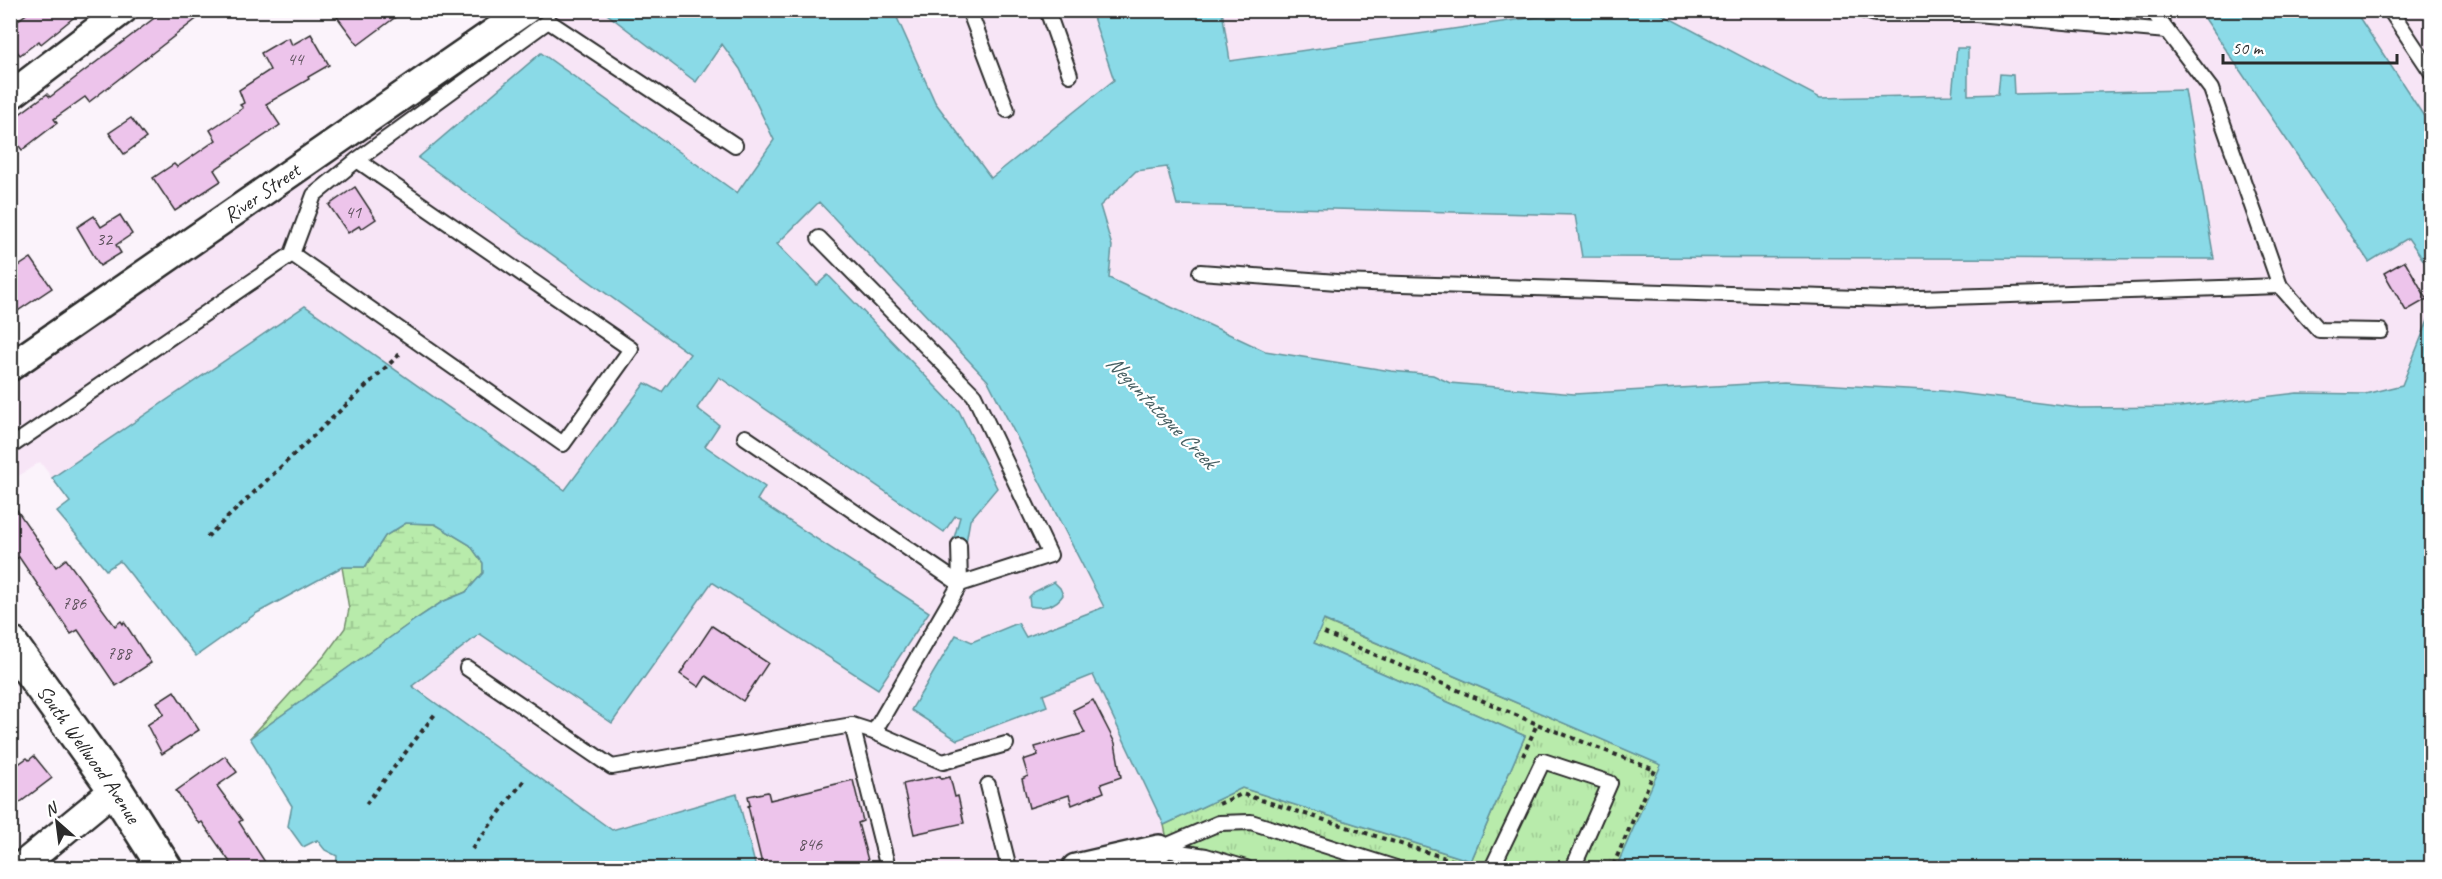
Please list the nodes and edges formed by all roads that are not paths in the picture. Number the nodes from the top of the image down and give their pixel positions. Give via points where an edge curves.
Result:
1 (123, 10) edge
2 (969, 10) edge
3 (1047, 10) edge
4 (1862, 10) edge
5 (2152, 10) edge
6 (2390, 10) edge
7 (1976, 12) edge
8 (514, 14) edge
9 (2167, 31) junction
10 (2432, 73) edge
11 (1070, 75) dead end
12 (10, 96) edge
13 (1007, 110) dead end
14 (735, 145) dead end
15 (357, 160) junction
16 (819, 238) dead end
17 (292, 254) junction
18 (1200, 272) dead end
19 (2280, 286) junction
20 (2381, 331) dead end
21 (10, 367) edge
22 (745, 437) dead end
23 (10, 447) edge
24 (959, 545) dead end
25 (960, 584) junction
26 (10, 643) edge
27 (467, 668) dead end
28 (852, 725) junction
29 (874, 732) junction
30 (1005, 744) dead end
31 (988, 785) dead end
32 (115, 789) junction
33 (1159, 849) junction
34 (19, 868) edge
35 (165, 868) edge
36 (888, 868) edge
37 (1008, 868) edge
38 (1076, 868) edge
39 (1246, 868) edge
40 (1396, 868) edge
41 (1492, 868) edge
42 (1573, 868) edge

1 - 12 street
2 - 13 lane
3 - 11 lane
4 - 7 lane via 1876,14
5 - 9 lane
6 - 10 lane
7 - 9 lane
8 - 21 street, River Street
9 - 19 lane via 2211,89
14 - 15 lane via 548,21
15 - 17 lane via 314,195
15 - 17 lane via 631,349 563,444
16 - 25 lane via 974,395 1050,555
17 - 23 lane
18 - 19 lane via 1337,282 1889,300
19 - 20 lane via 2319,330
22 - 25 lane
24 - 25 lane
25 - 29 lane
26 - 32 street, South Wellwood Avenue
27 - 28 lane via 612,767
28 - 29 lane
28 - 36 lane
29 - 30 lane via 944,762
31 - 37 lane
32 - 34 street
32 - 35 street, South Wellwood Avenue
33 - 38 street
33 - 39 lane via 1206,856
33 - 40 lane via 1219,823 1251,822
41 - 42 lane via 1543,761 1610,783

